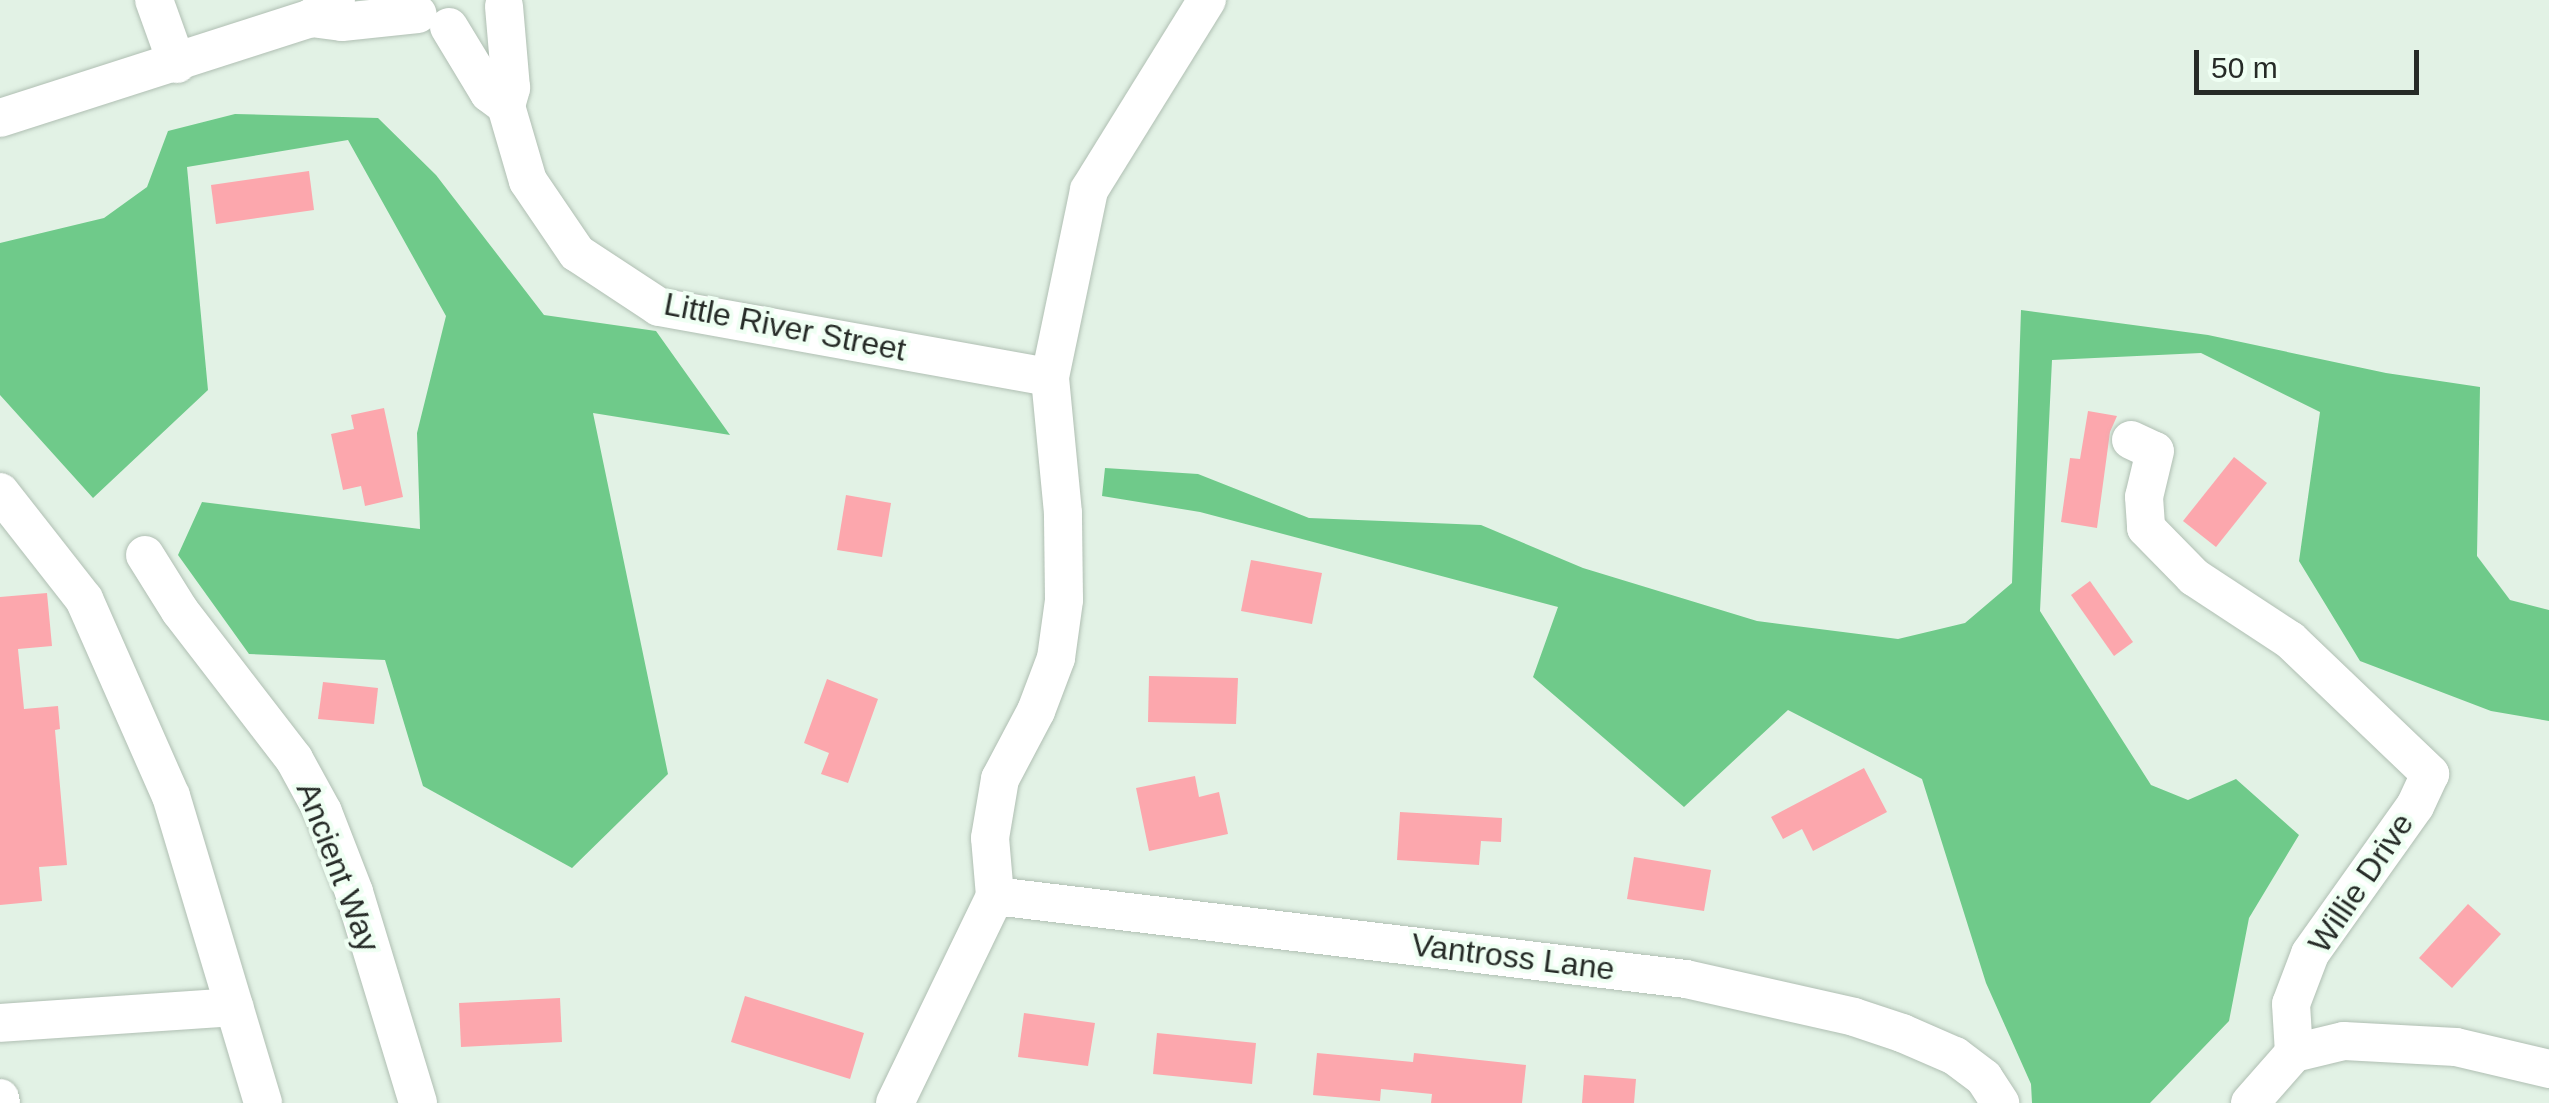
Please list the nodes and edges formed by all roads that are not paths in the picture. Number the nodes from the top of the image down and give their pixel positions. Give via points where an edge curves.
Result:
1 (154, 0) edge
2 (1208, 0) edge
3 (505, 3) edge
4 (323, 9) edge
5 (424, 14) edge
6 (176, 64) junction
7 (506, 106) junction
8 (0, 118) edge
9 (1050, 377) junction
10 (2131, 440) dead end
11 (0, 492) edge
12 (145, 555) dead end
13 (995, 896) junction
14 (234, 1006) junction
15 (0, 1023) edge
16 (2294, 1052) junction
17 (2549, 1069) edge
18 (263, 1103) edge
19 (418, 1103) edge
20 (895, 1103) edge
21 (2000, 1103) edge
22 (2250, 1103) edge

1 - 6 street
2 - 9 street via 1089,190
3 - 5 street via 474,26
3 - 7 street, Little River Street via 511,88
4 - 5 street via 342,22
4 - 6 street
5 - 7 street, Little River Street
6 - 8 street
7 - 9 street, Little River Street via 528,181 577,252 660,307
9 - 13 street via 1064,600 1047,688 1000,779 990,838
10 - 16 street, Willie Drive via 2156,451 2144,497 2146,528 2194,577 2290,640 2430,774 2310,954 2291,1004
11 - 14 street via 84,599 171,796
12 - 19 street, Ancient Way via 180,612 294,759 323,812
13 - 20 street
13 - 21 street, Vantross Lane via 1704,983 1902,1033 1955,1056 1984,1078
14 - 15 street
14 - 18 street
16 - 17 street via 2374,1039 2456,1046
16 - 22 street

